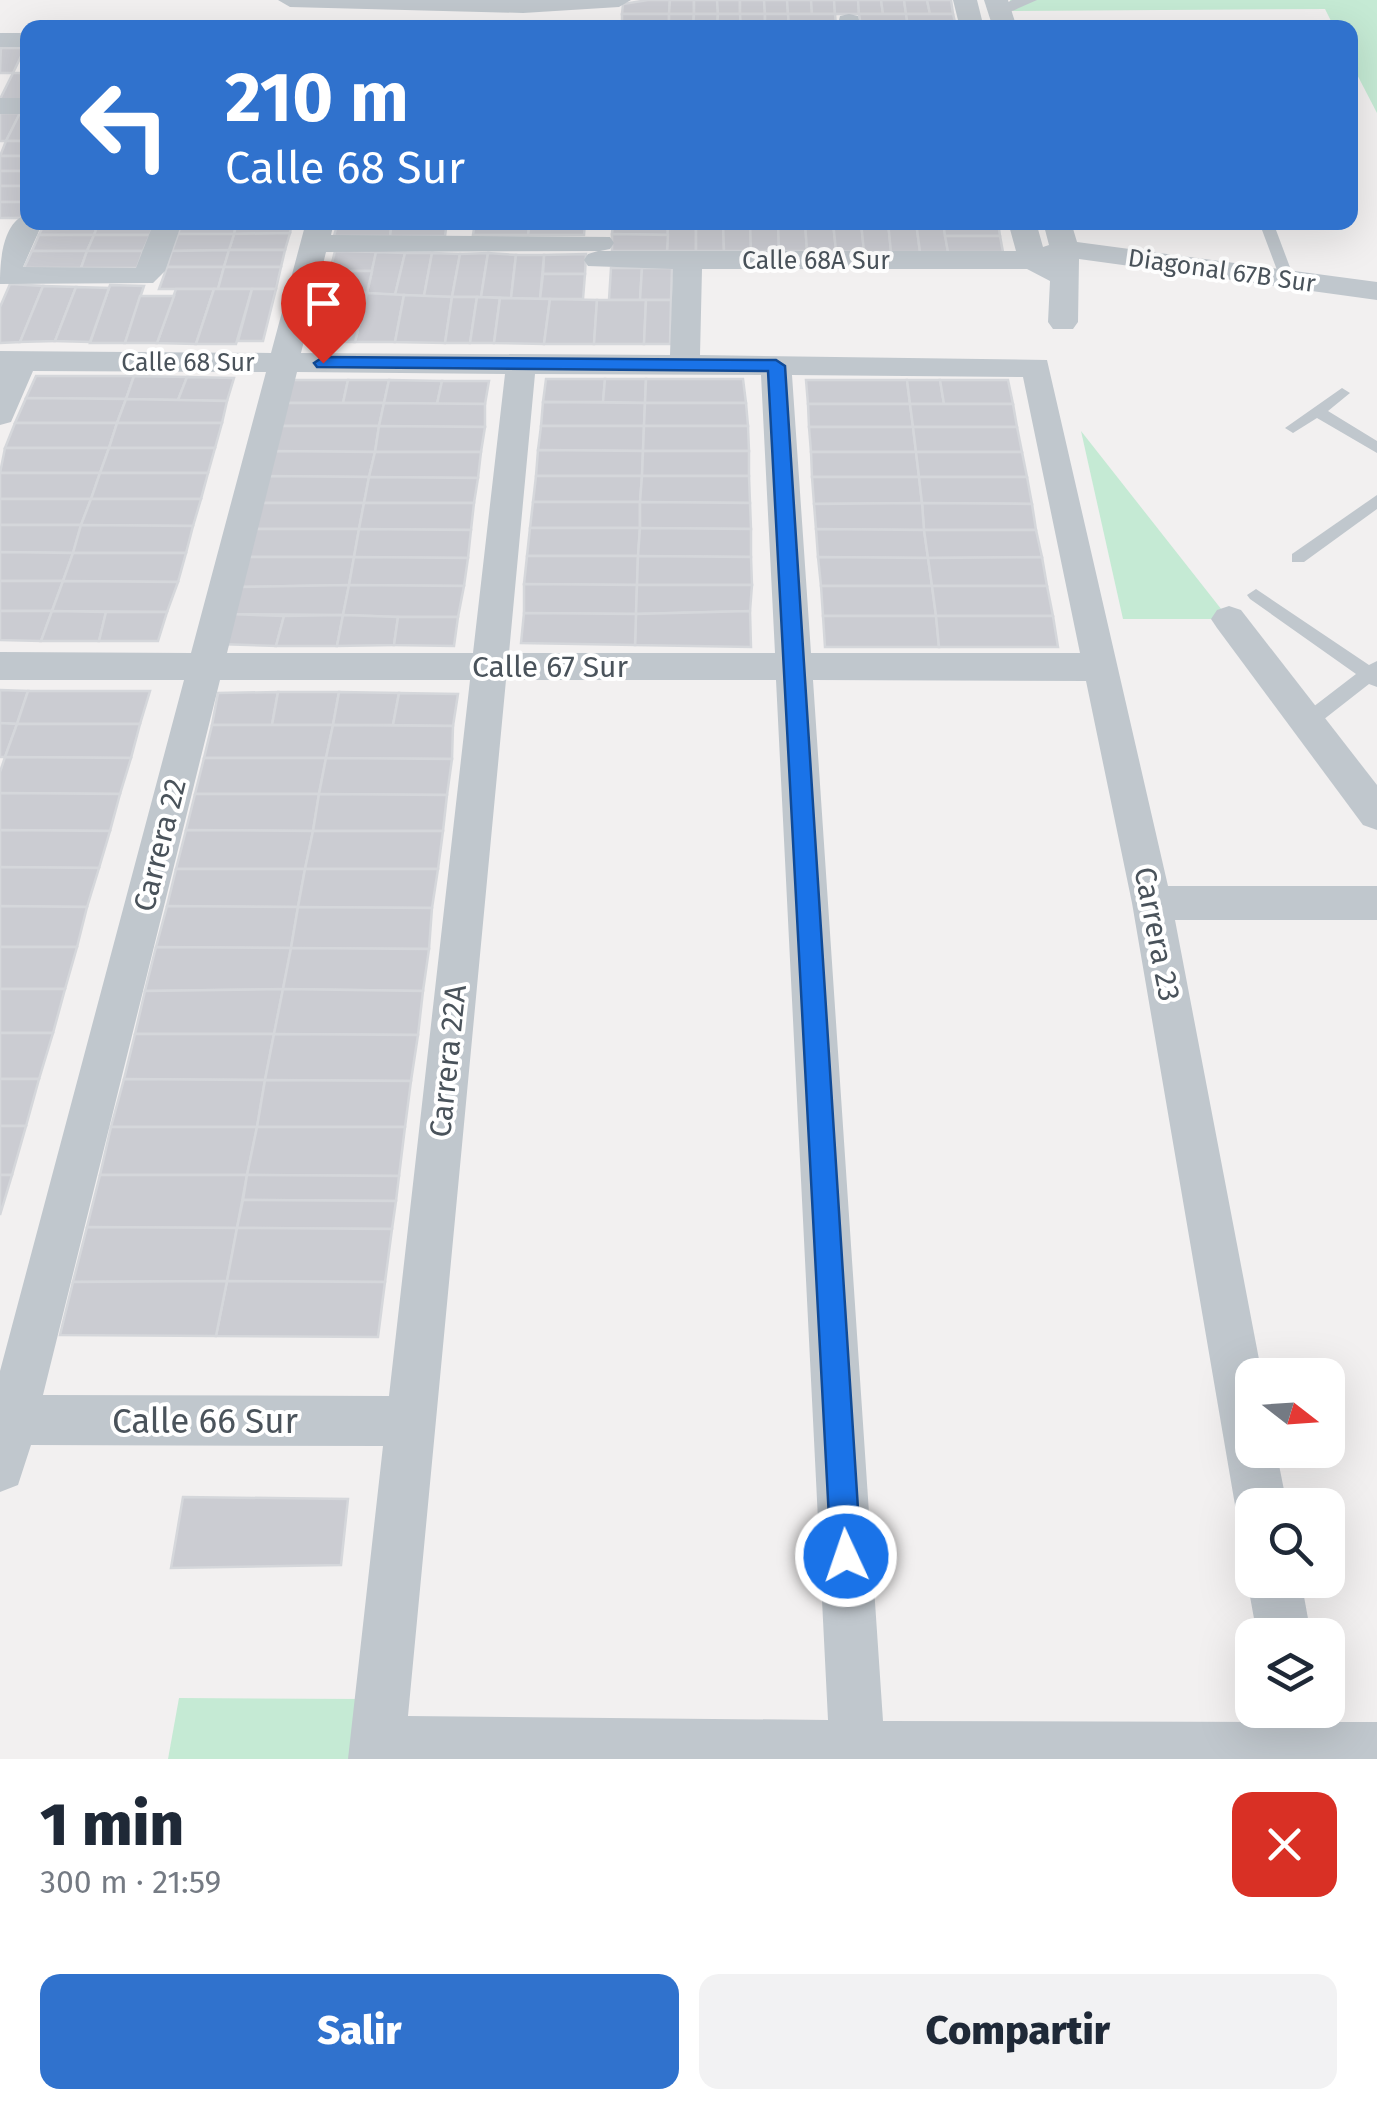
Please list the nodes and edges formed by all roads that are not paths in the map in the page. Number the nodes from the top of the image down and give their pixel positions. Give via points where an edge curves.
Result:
1 (290, 0) edge
2 (1028, 0) edge
3 (434, 1) edge
4 (1001, 13) edge
5 (614, 16) edge
6 (25, 230) edge
7 (165, 230) edge
8 (1024, 230) edge
9 (1269, 230) edge
10 (459, 233) edge
11 (317, 234) edge
12 (600, 242) edge
13 (1062, 250) edge
14 (688, 260) junction
15 (1033, 260) junction
16 (3, 275) edge
17 (1287, 278) junction
18 (597, 291) dead end
19 (1377, 291) edge
20 (1063, 322) dead end
21 (11, 361) edge
22 (283, 363) junction
23 (520, 364) junction
24 (686, 365) junction
25 (776, 366) junction
26 (1036, 366) joint
27 (1342, 393) dead end
28 (1317, 411) junction
29 (0, 415) edge
30 (1293, 428) dead end
31 (1377, 448) edge
32 (1377, 502) edge
33 (1298, 558) dead end
34 (1243, 607) joint
35 (0, 666) edge
36 (206, 666) junction
37 (489, 666) junction
38 (794, 667) junction
39 (1100, 668) junction
40 (1374, 674) edge
41 (1307, 722) junction
42 (1377, 814) edge
43 (1152, 902) junction
44 (1377, 903) edge
45 (410, 1421) junction
46 (4, 1436) edge
47 (1258, 1488) edge
48 (1302, 1730) edge
49 (857, 1749) junction
50 (1377, 1750) edge
51 (376, 1753) edge

1 - 3 street
2 - 4 street
3 - 5 street
6 - 16 street
7 - 16 street via 148,274
8 - 15 street
9 - 17 lane
10 - 11 street, Calle 68A Sur
10 - 12 street, Calle 68A Sur
11 - 22 street, Carrera 22
12 - 14 street, Calle 68A Sur
12 - 18 street
13 - 15 street
13 - 17 street, Diagonal 67B Sur
13 - 20 street
14 - 15 street, Calle 68A Sur
14 - 24 street
17 - 19 street, Diagonal 67B Sur
21 - 22 street, Calle 68 Sur
21 - 29 street
22 - 23 street, Calle 68 Sur
22 - 36 street, Carrera 22
23 - 24 street, Calle 68 Sur
23 - 37 street, Carrera 22A
24 - 25 street, Calle 68 Sur
25 - 26 street, Calle 68 Sur
25 - 38 street
26 - 39 street, Carrera 23
27 - 28 lane
28 - 30 lane
28 - 31 lane
32 - 33 lane
34 - 40 lane
34 - 41 street
35 - 36 street, Calle 67 Sur
36 - 37 street, Calle 67 Sur
36 - 46 street, Carrera 22
37 - 38 street, Calle 67 Sur
37 - 45 street, Carrera 22A
38 - 39 street, Calle 67 Sur
38 - 49 street
39 - 43 street, Carrera 23
40 - 41 lane
41 - 42 street
43 - 44 street
43 - 47 street, Carrera 23
45 - 46 street, Calle 66 Sur
45 - 51 street, Carrera 22A
48 - 49 street
48 - 50 street
49 - 51 street via 429,1742

